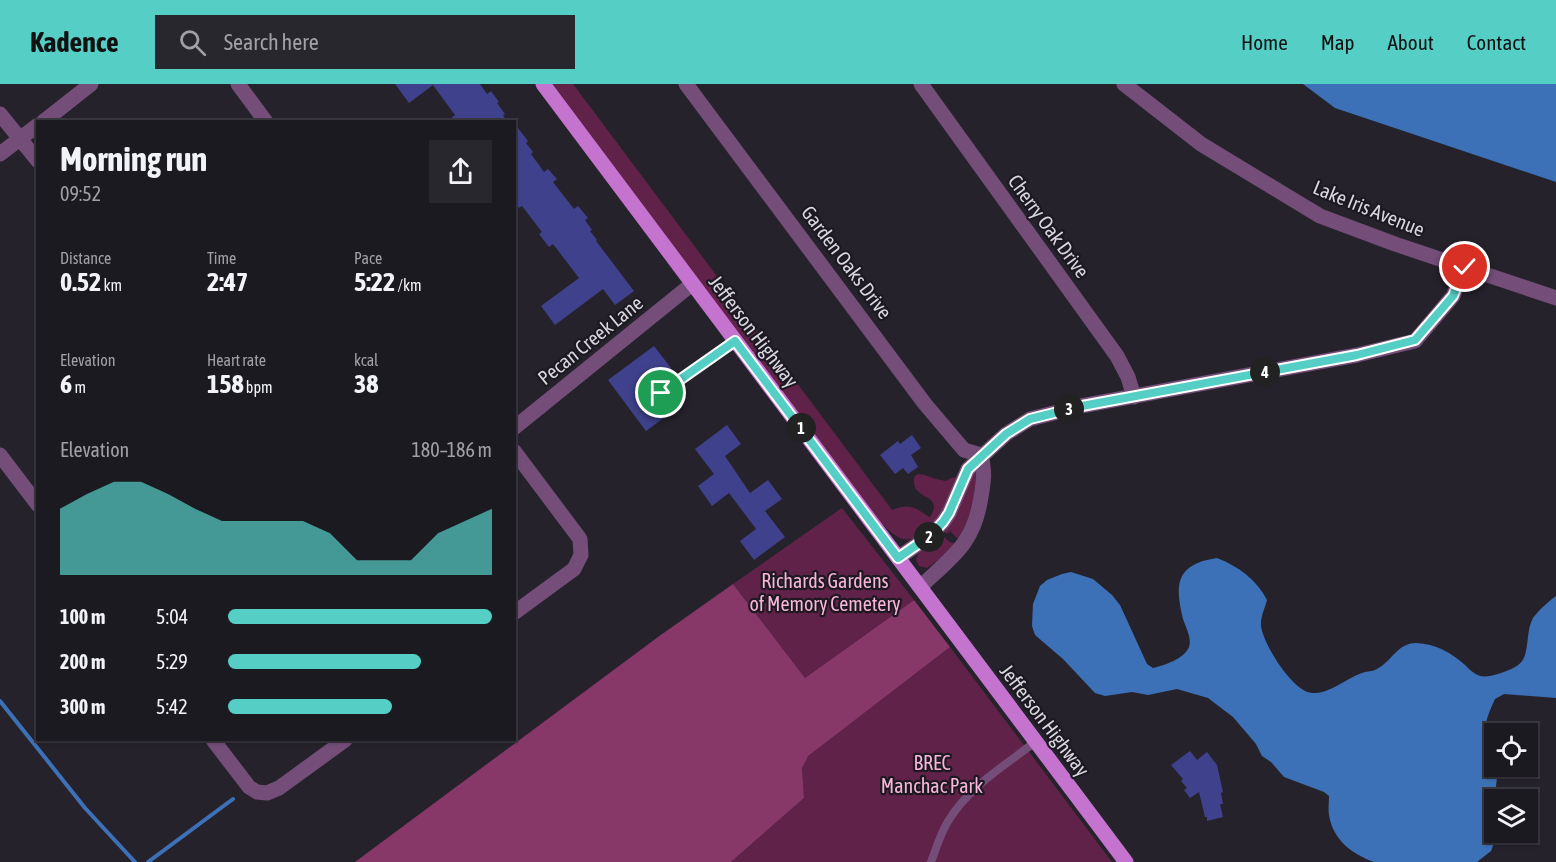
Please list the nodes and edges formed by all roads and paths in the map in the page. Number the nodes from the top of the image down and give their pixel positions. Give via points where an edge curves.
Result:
1 (91, 84) edge
2 (238, 84) edge
3 (543, 84) edge
4 (686, 84) edge
5 (921, 84) edge
6 (1124, 84) edge
7 (0, 114) edge
8 (46, 120) edge
9 (265, 120) edge
10 (36, 127) edge
11 (21, 139) junction
12 (0, 154) edge
13 (36, 158) edge
14 (1465, 267) junction
15 (692, 284) junction
16 (1556, 298) edge
17 (735, 341) junction
18 (661, 393) dead end
19 (1134, 397) junction
20 (516, 426) edge
21 (0, 455) edge
22 (516, 455) edge
23 (981, 455) junction
24 (36, 502) edge
25 (898, 558) junction
26 (920, 587) junction
27 (516, 612) edge
28 (214, 741) edge
29 (344, 741) edge
30 (1035, 742) junction
31 (930, 862) edge
32 (1126, 862) edge

1 - 8 street
2 - 9 street
3 - 15 main road, Jefferson Highway
4 - 23 street, Garden Oaks Drive via 925,404 964,450
5 - 19 street, Cherry Oak Drive via 1117,356
6 - 14 street, Lake Iris Avenue via 1201,144 1320,216
7 - 11 street
10 - 11 street
11 - 12 street
11 - 13 street
14 - 16 street, Lake Iris Avenue
14 - 19 street via 1453,296 1415,340 1357,355
15 - 17 main road, Jefferson Highway
15 - 20 street, Pecan Creek Lane
17 - 18 lane
17 - 25 main road, Jefferson Highway
19 - 23 street via 1030,419
21 - 24 street
22 - 27 street via 580,539 581,555 574,569
23 - 25 street via 968,469 943,522
23 - 26 street via 985,473 974,525 963,546
25 - 26 main road, Jefferson Highway
26 - 30 main road, Jefferson Highway
28 - 29 street via 245,783 262,793 276,791
30 - 31 lane via 962,801 946,824
30 - 32 main road, Jefferson Highway

